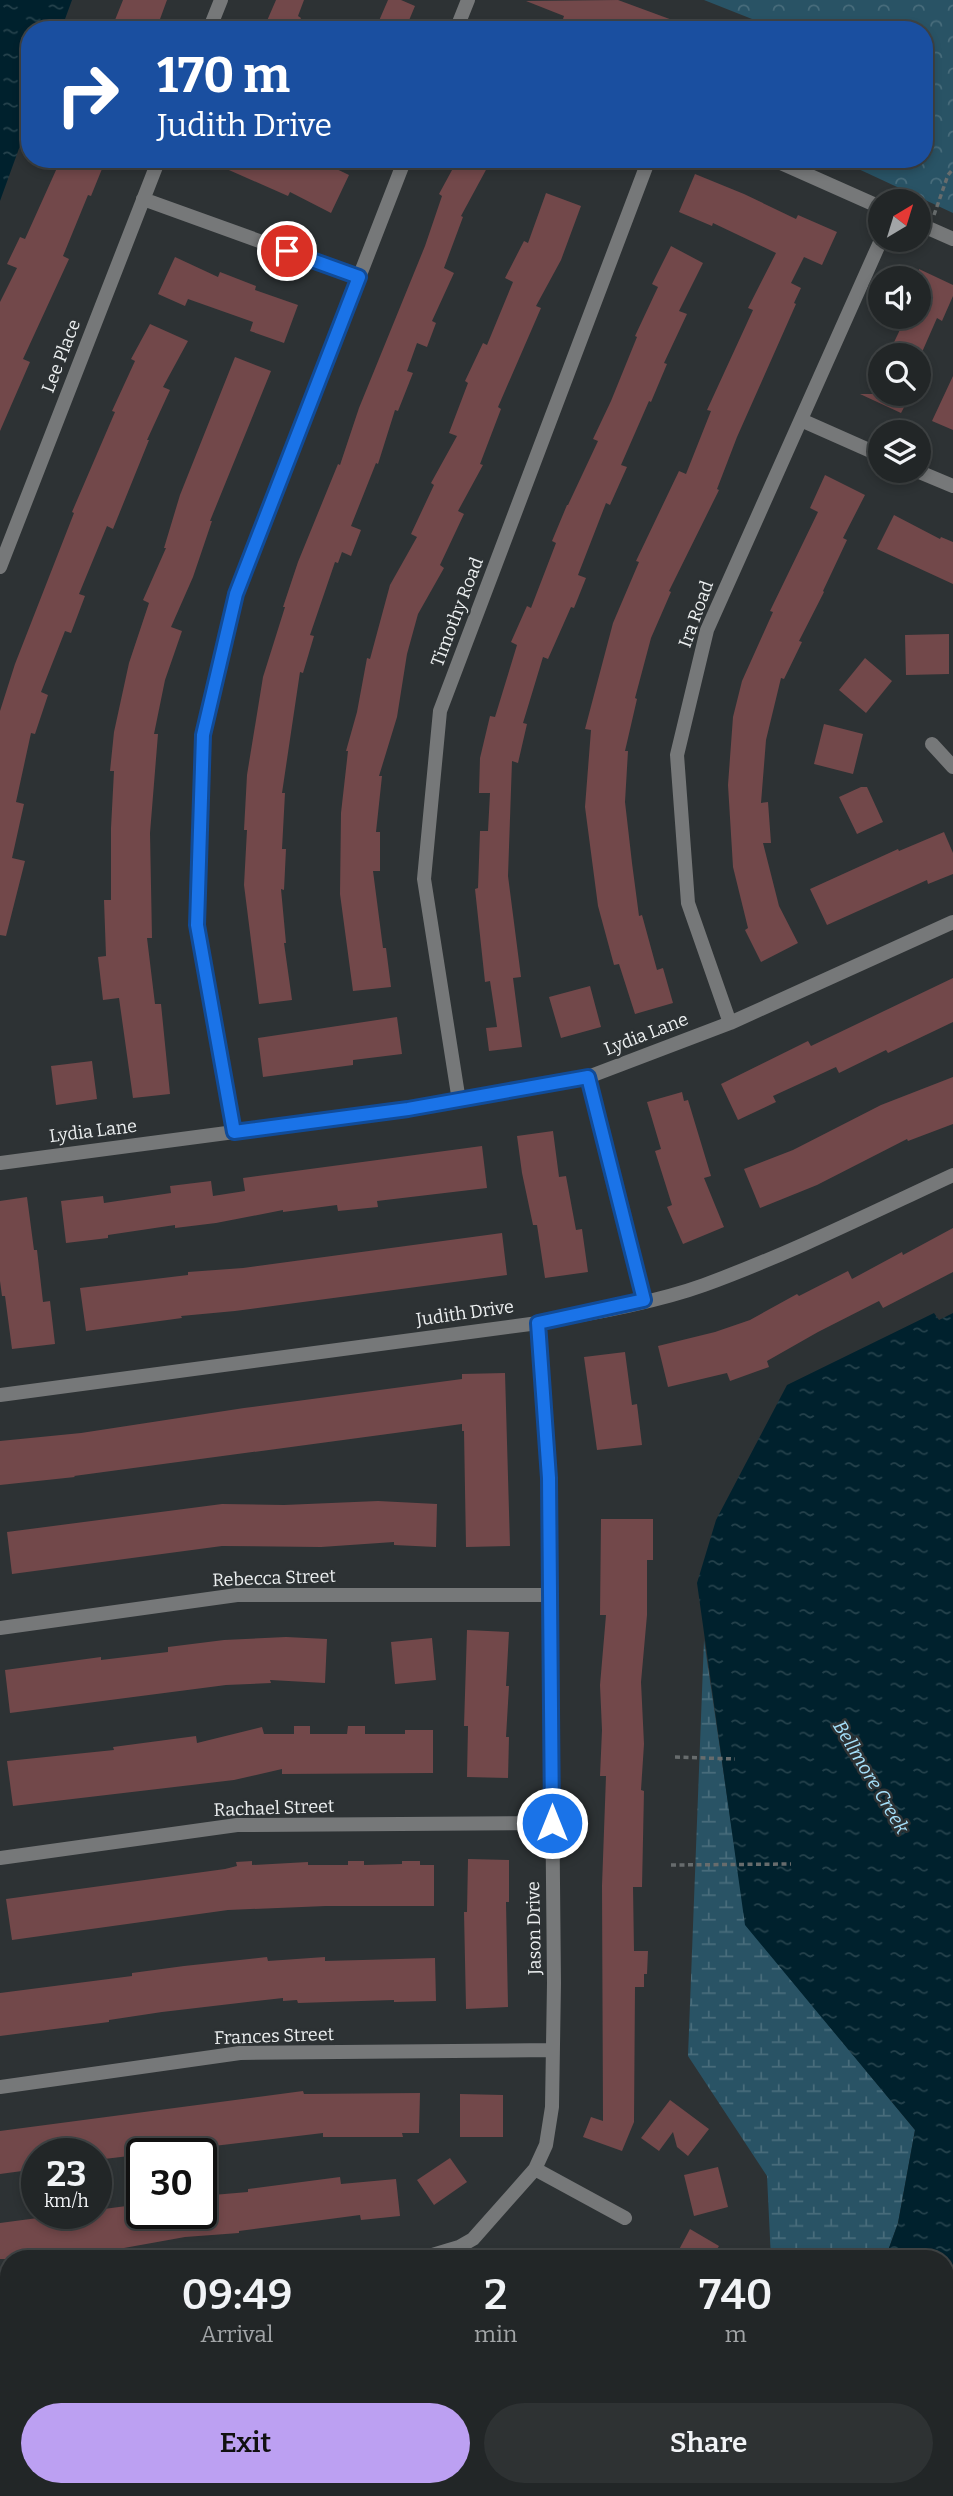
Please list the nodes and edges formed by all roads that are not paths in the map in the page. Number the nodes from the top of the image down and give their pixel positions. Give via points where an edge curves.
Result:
1 (221, 0) edge
2 (468, 0) edge
3 (213, 21) edge
4 (460, 21) edge
5 (155, 168) edge
6 (401, 168) edge
7 (646, 168) edge
8 (792, 168) edge
9 (143, 199) junction
10 (868, 202) edge
11 (931, 229) edge
12 (953, 239) edge
13 (876, 252) edge
14 (359, 277) junction
15 (801, 420) junction
16 (868, 450) edge
17 (931, 477) edge
18 (953, 486) edge
19 (0, 567) edge
20 (932, 744) dead end
21 (953, 767) edge
22 (953, 922) edge
23 (730, 1023) junction
24 (588, 1077) junction
25 (460, 1101) junction
26 (234, 1132) junction
27 (0, 1163) edge
28 (953, 1175) edge
29 (644, 1300) junction
30 (538, 1323) junction
31 (0, 1395) edge
32 (551, 1595) junction
33 (0, 1628) edge
34 (552, 1823) junction
35 (0, 1858) edge
36 (552, 2050) junction
37 (0, 2087) edge
38 (535, 2169) junction
39 (625, 2218) dead end
40 (449, 2250) edge

1 - 3 street
2 - 4 street
5 - 9 street, Lee Place
6 - 14 street
7 - 25 street, Timothy Road via 440,711 424,879
8 - 10 street
9 - 14 street
9 - 19 street, Lee Place
11 - 12 street
13 - 15 street, Ira Road
14 - 26 street via 236,594 203,735 197,925
15 - 16 street
15 - 23 street, Ira Road via 707,629 677,755 688,904
17 - 18 street
20 - 21 street
22 - 23 street, Lydia Lane
23 - 24 street, Lydia Lane
24 - 25 street, Lydia Lane
24 - 29 street
25 - 26 street, Lydia Lane
26 - 27 street, Lydia Lane
28 - 29 street, Judith Drive via 704,1285
29 - 30 street, Judith Drive
30 - 31 street, Judith Drive
30 - 32 street, Jason Drive via 549,1478
32 - 33 street, Rebecca Street via 237,1595
32 - 34 street, Jason Drive
34 - 35 street, Rachael Street via 237,1825
34 - 36 street, Jason Drive
36 - 37 street, Frances Street via 240,2053
36 - 38 street, Jason Drive via 552,2107 546,2145
38 - 39 street
38 - 40 street, Jason Drive via 473,2239

